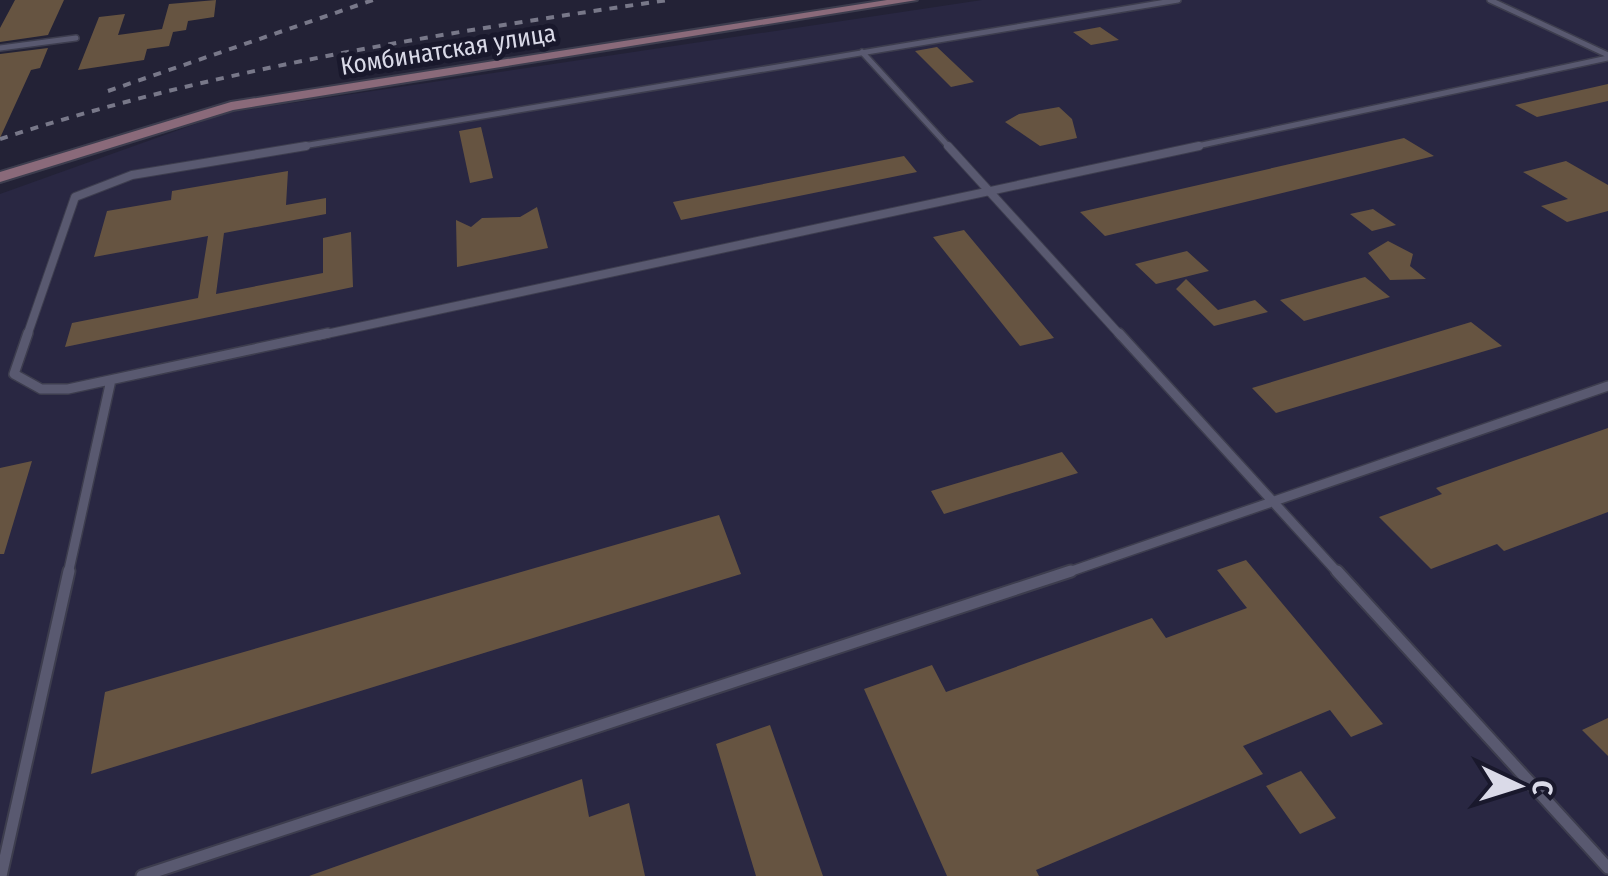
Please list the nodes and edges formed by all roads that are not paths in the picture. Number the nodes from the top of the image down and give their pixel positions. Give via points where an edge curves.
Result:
1 (911, 0) edge
2 (1178, 0) edge
3 (1490, 0) edge
4 (76, 38) dead end
5 (0, 48) edge
6 (862, 52) junction
7 (1608, 56) edge
8 (0, 177) edge
9 (991, 191) junction
10 (111, 380) junction
11 (1608, 386) edge
12 (1276, 504) junction
13 (1608, 868) edge
14 (1, 876) edge
15 (142, 876) edge

1 - 8 street, Комбинатская улица via 231,106
2 - 6 lane
3 - 7 lane
4 - 5 lane
6 - 9 lane
6 - 10 lane via 96,185 75,197 14,374 40,388
7 - 9 lane
9 - 10 lane
9 - 12 lane
10 - 14 lane
11 - 12 lane
12 - 13 lane
12 - 15 lane

